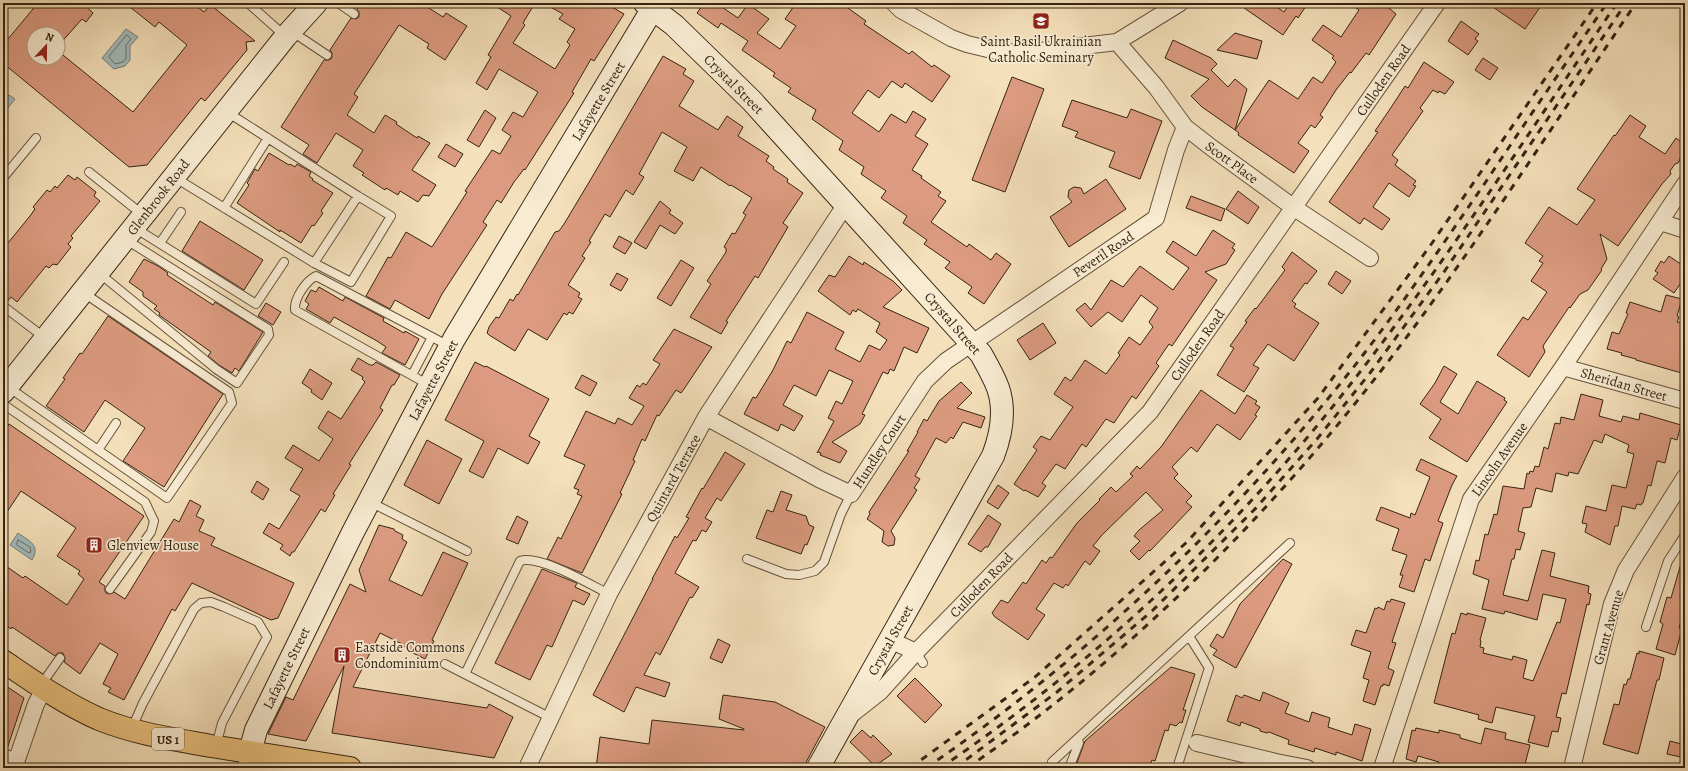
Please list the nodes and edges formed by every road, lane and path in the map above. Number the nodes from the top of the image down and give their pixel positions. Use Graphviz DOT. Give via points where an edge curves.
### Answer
graph roads {
  1 [pos="248,3"];
  2 [pos="316,3"];
  3 [pos="338,3"];
  4 [pos="894,3"];
  5 [pos="1180,3"];
  6 [pos="1437,3"];
  7 [pos="652,5"];
  8 [pos="354,14"];
  9 [pos="288,34"];
  10 [pos="1117,42"];
  11 [pos="327,55"];
  12 [pos="226,112"];
  13 [pos="1185,127"];
  14 [pos="36,138"];
  15 [pos="268,138"];
  16 [pos="89,172"];
  17 [pos="174,177"];
  18 [pos="3,178"];
  19 [pos="1685,184"];
  20 [pos="358,196"];
  21 [pos="846,204"];
  22 [pos="1293,207"];
  23 [pos="224,208"];
  24 [pos="181,212"];
  25 [pos="1660,222"];
  26 [pos="134,227"];
  27 [pos="1685,230"];
  28 [pos="160,244"];
  29 [pos="1370,258"];
  30 [pos="284,262"];
  31 [pos="314,263"];
  32 [pos="98,273"];
  33 [pos="82,292"];
  34 [pos="3,306"];
  35 [pos="46,338"];
  36 [pos="441,342"];
  37 [pos="971,343"];
  38 [pos="1563,367"];
  39 [pos="421,380"];
  40 [pos="4,394"];
  41 [pos="1685,401"];
  42 [pos="706,417"];
  43 [pos="116,423"];
  44 [pos="98,450"];
  45 [pos="1685,478"];
  46 [pos="851,494"];
  47 [pos="370,502"];
  48 [pos="1685,535"];
  49 [pos="1290,543"];
  50 [pos="467,551"];
  51 [pos="747,558"];
  52 [pos="110,589"];
  53 [pos="609,594"];
  54 [pos="1646,627"];
  55 [pos="1189,636"];
  56 [pos="890,640"];
  57 [pos="60,658"];
  58 [pos="919,658"];
  59 [pos="3,661"];
  60 [pos="445,664"];
  61 [pos="465,674"];
  62 [pos="42,688"];
  63 [pos="551,718"];
  64 [pos="847,718"];
  65 [pos="132,730"];
  66 [pos="1078,738"];
  67 [pos="1197,743"];
  68 [pos="216,746"];
  69 [pos="12,760"];
  70 [pos="248,760"];
  71 [pos="1052,762"];
  72 [pos="350,768"];
  73 [pos="527,768"];
  74 [pos="818,768"];
  75 [pos="1069,768"];
  76 [pos="1176,768"];
  77 [pos="1307,768"];
  78 [pos="1382,768"];
  79 [pos="1572,768"];
  1 -- 9 [label="lane"];
  2 -- 9 [label="street, Glenbrook Road"];
  3 -- 8 [label="lane"];
  4 -- 10 [label="street" via="901,10 951,38 1000,52 1029,53"];
  5 -- 10 [label="street"];
  6 -- 22 [label="street, Culloden Road"];
  7 -- 21 [label="street, Crystal Street" via="747,96"];
  7 -- 36 [label="street, Lafayette Street"];
  9 -- 11 [label="lane"];
  9 -- 12 [label="street, Glenbrook Road"];
  10 -- 13 [label="street, Scott Place" via="1156,87"];
  12 -- 15 [label="lane"];
  12 -- 17 [label="street, Glenbrook Road"];
  13 -- 22 [label="street, Scott Place"];
  13 -- 37 [label="street, Peveril Road" via="1156,218"];
  14 -- 18 [label="lane"];
  15 -- 20 [label="lane"];
  15 -- 23 [label="lane"];
  16 -- 26 [label="lane"];
  17 -- 23 [label="lane"];
  17 -- 26 [label="street, Glenbrook Road"];
  19 -- 25 [label="street, Lincoln Avenue"];
  20 -- 31 [label="lane"];
  20 -- 31 [label="lane" via="390,216 351,282"];
  21 -- 37 [label="street, Crystal Street"];
  21 -- 42 [label="street, Quintard Terrace"];
  22 -- 29 [label="street, Scott Place"];
  22 -- 58 [label="street, Culloden Road" via="1150,412"];
  23 -- 31 [label="lane"];
  24 -- 28 [label="lane"];
  25 -- 27 [label="street"];
  25 -- 38 [label="street, Lincoln Avenue"];
  26 -- 28 [label="lane"];
  26 -- 32 [label="street, Glenbrook Road"];
  26 -- 32 [label="lane" via="268,329 269,335 237,383 216,369"];
  28 -- 30 [label="lane" via="256,304"];
  32 -- 33 [label="street, Glenbrook Road"];
  33 -- 35 [label="street, Glenbrook Road"];
  33 -- 44 [label="lane" via="229,392 232,397 232,403 167,498"];
  34 -- 35 [label="lane"];
  35 -- 40 [label="street, Glenbrook Road"];
  36 -- 39 [label="street, Lafayette Street"];
  36 -- 39 [label="lane" via="316,276 309,280 294,304 295,310"];
  37 -- 46 [label="street, Hundley Court" via="946,361 925,381"];
  37 -- 56 [label="street, Crystal Street" via="981,354 998,389 1002,406 999,441 994,456"];
  38 -- 41 [label="street, Sheridan Street"];
  38 -- 78 [label="street, Lincoln Avenue" via="1471,499"];
  39 -- 47 [label="street, Lafayette Street"];
  40 -- 44 [label="lane"];
  40 -- 52 [label="lane" via="144,502 154,520 151,532"];
  42 -- 46 [label="street, Hundley Court"];
  42 -- 53 [label="street, Quintard Terrace"];
  43 -- 44 [label="lane"];
  45 -- 79 [label="street, Grant Avenue" via="1626,570 1612,604"];
  46 -- 51 [label="lane" via="824,562 815,571 799,575 786,574"];
  47 -- 50 [label="lane"];
  47 -- 70 [label="street, Lafayette Street" via="256,730"];
  48 -- 54 [label="lane" via="1668,561"];
  49 -- 55 [label="lane"];
  53 -- 61 [label="lane" via="545,563 525,559 520,561"];
  53 -- 63 [label="street, Quintard Terrace"];
  55 -- 66 [label="lane"];
  55 -- 76 [label="lane" via="1209,668"];
  56 -- 58 [label="street"];
  56 -- 64 [label="street, Crystal Street"];
  57 -- 62 [label="lane"];
  58 -- 64 [label="street, Culloden Road"];
  59 -- 62 [label="main road, US 1"];
  60 -- 61 [label="lane"];
  61 -- 63 [label="lane"];
  62 -- 65 [label="main road, US 1" via="93,716"];
  62 -- 69 [label="street"];
  63 -- 73 [label="street, Quintard Terrace"];
  64 -- 74 [label="street, Crystal Street"];
  65 -- 68 [label="main road, US 1" via="176,741"];
  65 -- 68 [label="lane" via="194,608 201,603 211,602 258,622 267,637 222,723"];
  66 -- 71 [label="lane"];
  66 -- 75 [label="lane" via="1079,743"];
  67 -- 77 [label="street"];
  68 -- 70 [label="main road, US 1"];
  70 -- 72 [label="main road, US 1"];
}
